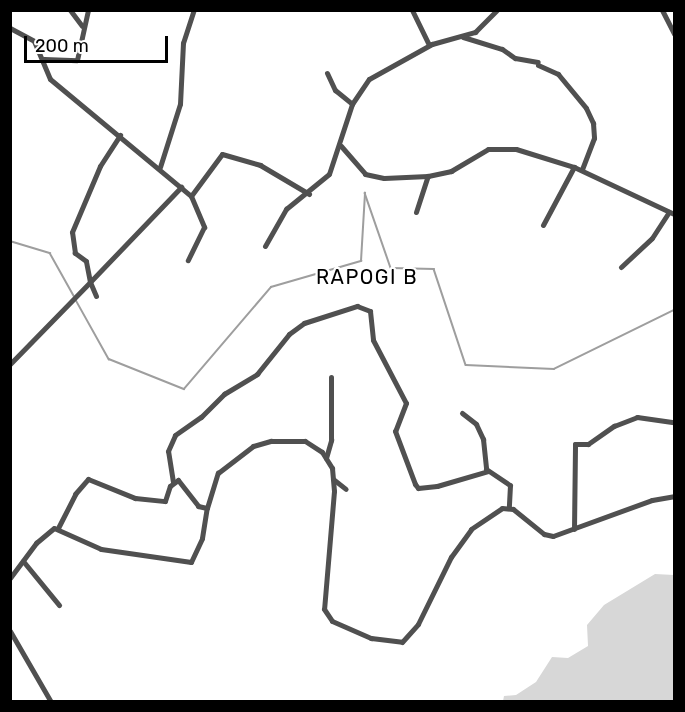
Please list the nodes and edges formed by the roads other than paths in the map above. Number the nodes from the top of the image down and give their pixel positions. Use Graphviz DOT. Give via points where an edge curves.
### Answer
graph roads {
  1 [pos="70,10"];
  2 [pos="88,10"];
  3 [pos="194,10"];
  4 [pos="412,10"];
  5 [pos="496,10"];
  6 [pos="662,10"];
  7 [pos="82,26"];
  8 [pos="10,28"];
  9 [pos="675,33"];
  10 [pos="463,37"];
  11 [pos="429,45"];
  12 [pos="44,59"];
  13 [pos="327,73"];
  14 [pos="352,104"];
  15 [pos="120,135"];
  16 [pos="340,146"];
  17 [pos="160,167"];
  18 [pos="574,167"];
  19 [pos="582,170"];
  20 [pos="428,176"];
  21 [pos="181,187"];
  22 [pos="309,194"];
  23 [pos="191,196"];
  24 [pos="416,212"];
  25 [pos="672,212"];
  26 [pos="543,225"];
  27 [pos="265,246"];
  28 [pos="188,260"];
  29 [pos="621,267"];
  30 [pos="90,282"];
  31 [pos="96,296"];
  32 [pos="10,364"];
  33 [pos="331,377"];
  34 [pos="462,413"];
  35 [pos="675,422"];
  36 [pos="326,458"];
  37 [pos="488,471"];
  38 [pos="333,479"];
  39 [pos="173,483"];
  40 [pos="346,489"];
  41 [pos="675,496"];
  42 [pos="509,507"];
  43 [pos="207,508"];
  44 [pos="58,528"];
  45 [pos="574,529"];
  46 [pos="23,561"];
  47 [pos="10,578"];
  48 [pos="59,605"];
  49 [pos="10,631"];
  50 [pos="51,702"];
  1 -- 7 [label="street"];
  2 -- 7 [label="street"];
  3 -- 17 [label="street" via="183,43 180,104"];
  4 -- 11 [label="street"];
  5 -- 10 [label="street" via="486,24"];
  6 -- 9 [label="street"];
  7 -- 12 [label="street" via="77,60"];
  8 -- 12 [label="street" via="34,41"];
  10 -- 11 [label="street"];
  10 -- 19 [label="street" via="558,74 586,108 593,123 594,138"];
  11 -- 14 [label="street" via="376,73"];
  12 -- 15 [label="street" via="50,79"];
  13 -- 14 [label="street" via="335,90"];
  14 -- 16 [label="street"];
  15 -- 17 [label="street"];
  15 -- 30 [label="street" via="100,165 72,232 75,253 86,261"];
  16 -- 20 [label="street" via="369,176"];
  16 -- 22 [label="street" via="329,174"];
  17 -- 21 [label="street"];
  18 -- 19 [label="street"];
  18 -- 20 [label="street" via="516,149 496,148 473,156 451,171"];
  18 -- 26 [label="street"];
  19 -- 25 [label="street"];
  20 -- 24 [label="street"];
  21 -- 23 [label="street"];
  21 -- 30 [label="street"];
  22 -- 23 [label="street" via="260,165 222,154"];
  22 -- 27 [label="street" via="286,209"];
  23 -- 28 [label="street" via="204,227"];
  25 -- 29 [label="street"];
  30 -- 31 [label="street"];
  30 -- 32 [label="street"];
  33 -- 36 [label="street" via="331,440"];
  34 -- 37 [label="street" via="480,430"];
  35 -- 45 [label="street" via="637,417 614,426 588,444 575,444"];
  36 -- 38 [label="street"];
  36 -- 43 [label="street" via="305,441 258,442 218,473"];
  37 -- 39 [label="street" via="418,488 395,431 406,403 373,340 370,311 357,306 304,323 289,334 257,374 224,394 175,435 168,451"];
  37 -- 42 [label="street" via="510,485"];
  38 -- 40 [label="street"];
  38 -- 42 [label="street" via="324,609 332,621 371,638 407,640 471,529"];
  39 -- 43 [label="street" via="181,481 198,506"];
  39 -- 44 [label="street" via="165,501 135,498 88,479 75,494"];
  41 -- 45 [label="street" via="652,500"];
  42 -- 45 [label="street" via="548,536"];
  43 -- 44 [label="street" via="202,538 191,562 102,549"];
  44 -- 46 [label="street" via="46,532"];
  46 -- 47 [label="street"];
  46 -- 48 [label="street"];
  49 -- 50 [label="street"];
}
